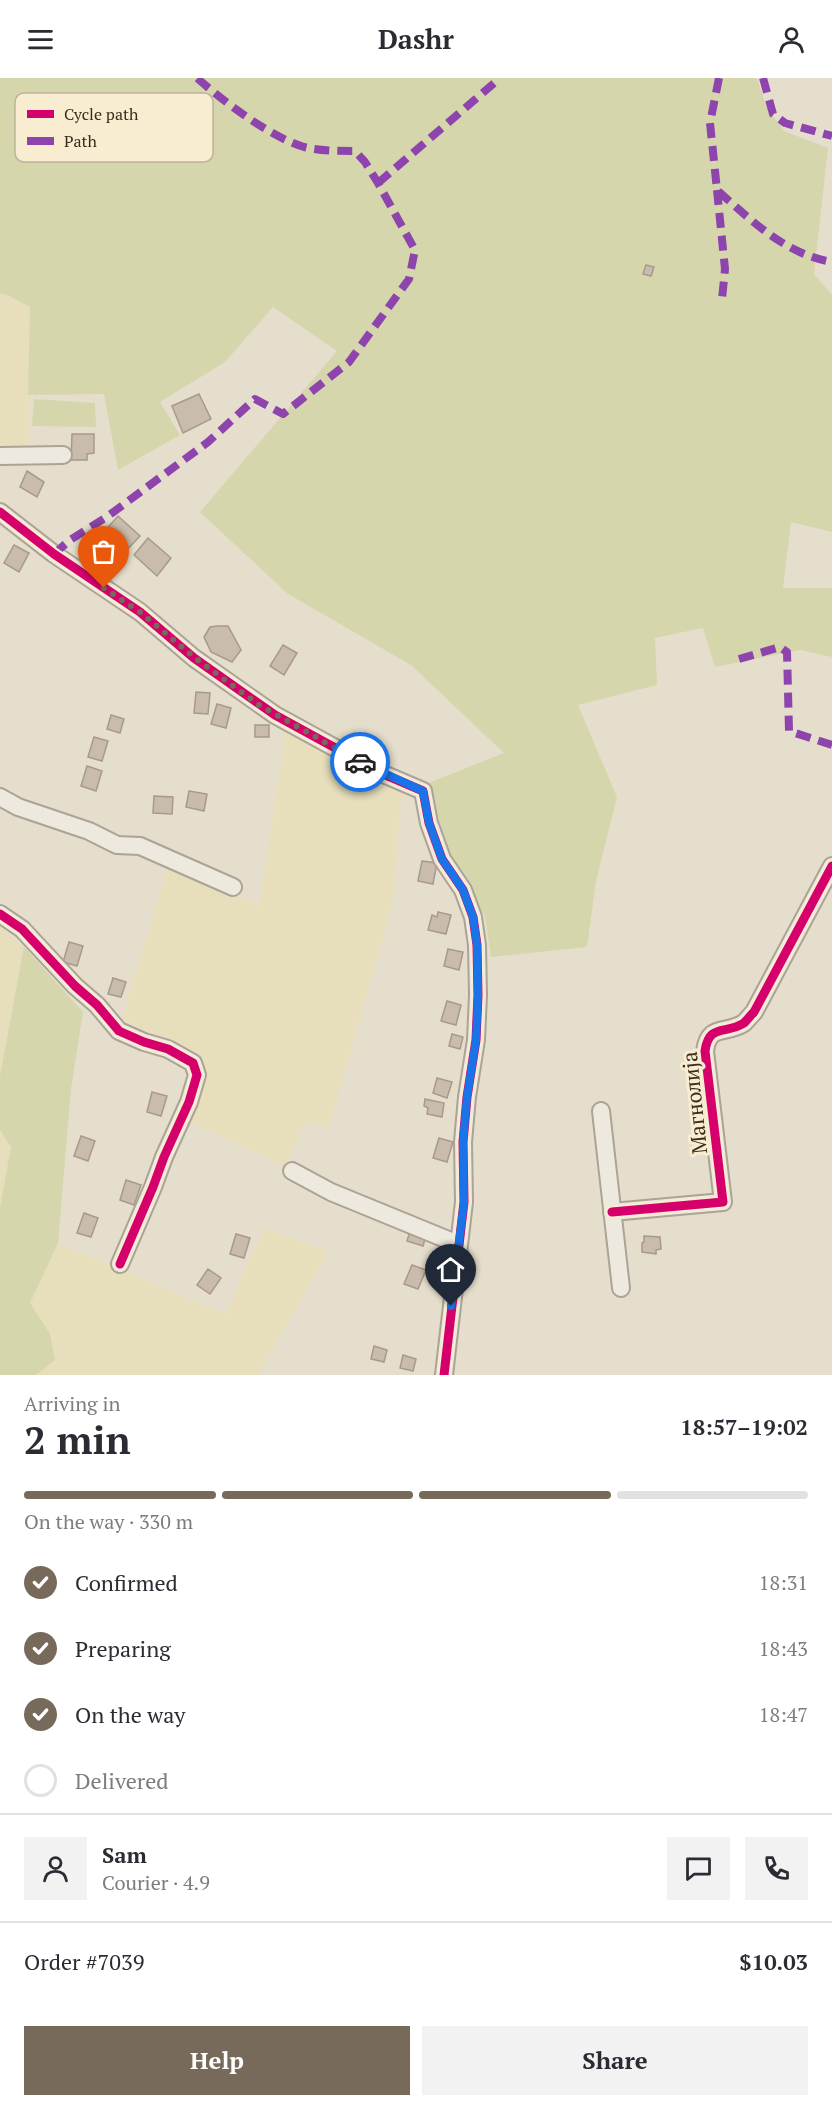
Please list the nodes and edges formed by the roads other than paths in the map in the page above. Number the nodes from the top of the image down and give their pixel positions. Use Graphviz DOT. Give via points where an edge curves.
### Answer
graph roads {
  1 [pos="63,454"];
  2 [pos="0,456"];
  3 [pos="0,512"];
  4 [pos="0,797"];
  5 [pos="832,866"];
  6 [pos="232,887"];
  7 [pos="0,914"];
  8 [pos="601,1111"];
  9 [pos="292,1171"];
  10 [pos="612,1212"];
  11 [pos="458,1244"];
  12 [pos="120,1264"];
  13 [pos="621,1288"];
  14 [pos="444,1375"];
  1 -- 2 [label="street"];
  3 -- 11 [label="street" via="275,715 381,773 423,791 442,859 463,890 473,917 477,945 476,1029 463,1142 464,1202"];
  4 -- 6 [label="street" via="117,845 140,846"];
  5 -- 10 [label="street, Магнолија" via="754,1012 744,1023 711,1033 706,1039 723,1202"];
  7 -- 12 [label="street" via="22,929 119,1031 194,1063 197,1075 189,1102"];
  8 -- 10 [label="street"];
  9 -- 11 [label="street" via="330,1192"];
  10 -- 13 [label="street"];
  11 -- 14 [label="street"];
}
